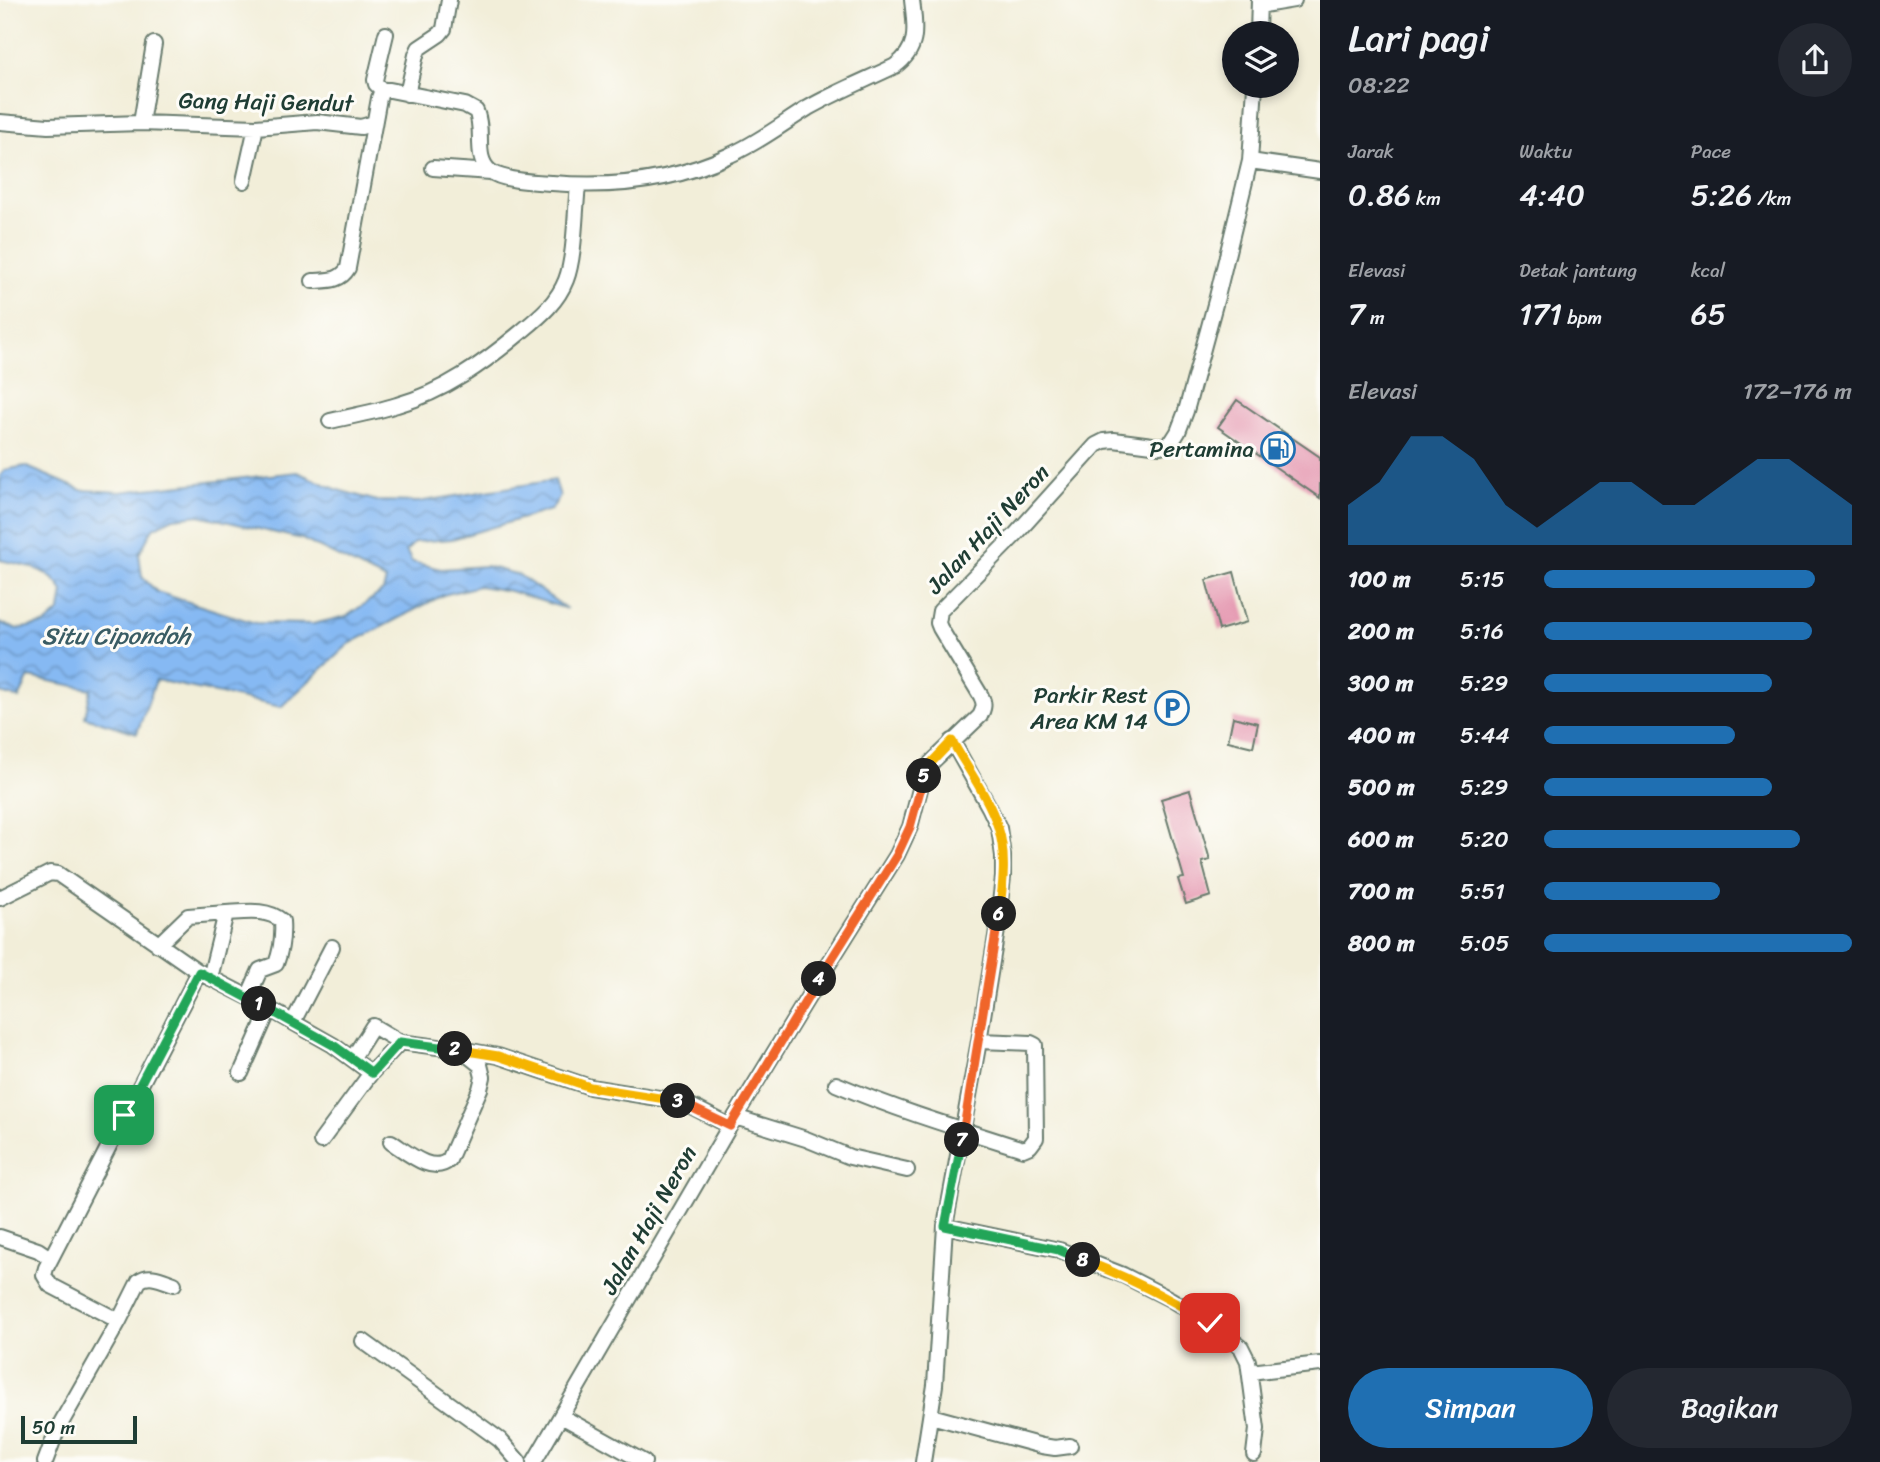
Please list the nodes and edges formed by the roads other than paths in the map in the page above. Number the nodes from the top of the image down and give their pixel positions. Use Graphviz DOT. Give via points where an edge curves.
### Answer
graph roads {
  1 [pos="449,0"];
  2 [pos="912,0"];
  3 [pos="1294,0"];
  4 [pos="1259,3"];
  5 [pos="1258,21"];
  6 [pos="386,34"];
  7 [pos="154,44"];
  8 [pos="382,90"];
  9 [pos="407,94"];
  10 [pos="1254,98"];
  11 [pos="0,122"];
  12 [pos="141,123"];
  13 [pos="374,123"];
  14 [pos="256,127"];
  15 [pos="1250,161"];
  16 [pos="433,168"];
  17 [pos="1320,171"];
  18 [pos="491,173"];
  19 [pos="244,181"];
  20 [pos="578,185"];
  21 [pos="313,281"];
  22 [pos="330,421"];
  23 [pos="952,741"];
  24 [pos="0,898"];
  25 [pos="226,913"];
  26 [pos="158,945"];
  27 [pos="332,947"];
  28 [pos="204,975"];
  29 [pos="248,997"];
  30 [pos="269,1010"];
  31 [pos="292,1022"];
  32 [pos="979,1041"];
  33 [pos="400,1042"];
  34 [pos="461,1050"];
  35 [pos="352,1059"];
  36 [pos="241,1073"];
  37 [pos="372,1073"];
  38 [pos="836,1084"];
  39 [pos="733,1121"];
  40 [pos="964,1130"];
  41 [pos="321,1141"];
  42 [pos="391,1142"];
  43 [pos="907,1170"];
  44 [pos="945,1226"];
  45 [pos="0,1237"];
  46 [pos="50,1258"];
  47 [pos="174,1284"];
  48 [pos="119,1321"];
  49 [pos="363,1341"];
  50 [pos="1320,1364"];
  51 [pos="1250,1373"];
  52 [pos="561,1416"];
  53 [pos="931,1416"];
  54 [pos="1070,1446"];
  55 [pos="1254,1454"];
  56 [pos="45,1462"];
  57 [pos="519,1462"];
  58 [pos="534,1462"];
  59 [pos="644,1462"];
  60 [pos="923,1462"];
  1 -- 9 [label="street" via="444,29 419,48"];
  2 -- 20 [label="street" via="913,43 895,66 707,164 647,180"];
  3 -- 4 [label="street"];
  4 -- 5 [label="street"];
  6 -- 8 [label="street" via="376,80"];
  7 -- 12 [label="street"];
  8 -- 9 [label="street, Gang Haji Gendut"];
  8 -- 13 [label="street, Gang Haji Gendut"];
  9 -- 18 [label="street, Gang Haji Gendut" via="477,111 482,162"];
  10 -- 15 [label="street, Jalan Haji Neron"];
  11 -- 12 [label="street, Gang Haji Gendut" via="60,127"];
  12 -- 14 [label="street, Gang Haji Gendut"];
  13 -- 14 [label="street, Gang Haji Gendut" via="361,127 317,122"];
  13 -- 21 [label="street" via="348,268 335,279"];
  14 -- 19 [label="street"];
  15 -- 17 [label="street"];
  15 -- 23 [label="street, Jalan Haji Neron" via="1186,411 1171,443 1160,446 1114,440 1096,445 938,617 984,702 980,716"];
  16 -- 18 [label="street"];
  18 -- 20 [label="street" via="530,182"];
  20 -- 22 [label="street" via="570,267 558,296 545,312 484,362 446,385 399,405"];
  23 -- 32 [label="street" via="999,828 1003,856 1001,902"];
  23 -- 39 [label="street, Jalan Haji Neron" via="924,774 897,855"];
  24 -- 26 [label="street" via="50,873 58,874"];
  25 -- 26 [label="street" via="188,916"];
  25 -- 28 [label="street"];
  25 -- 29 [label="street" via="265,913 282,921 276,964 260,970"];
  26 -- 28 [label="street"];
  27 -- 31 [label="street"];
  28 -- 29 [label="street"];
  28 -- 46 [label="street"];
  29 -- 30 [label="street"];
  30 -- 31 [label="street"];
  30 -- 36 [label="street"];
  31 -- 35 [label="street"];
  32 -- 40 [label="street"];
  32 -- 40 [label="street" via="1035,1045 1036,1138 1023,1149"];
  33 -- 34 [label="street"];
  33 -- 35 [label="street" via="373,1026"];
  33 -- 37 [label="street"];
  34 -- 39 [label="street" via="498,1056 590,1087 684,1102"];
  34 -- 42 [label="street" via="480,1065 483,1077 449,1160 433,1166"];
  35 -- 37 [label="street"];
  37 -- 41 [label="street"];
  38 -- 40 [label="street"];
  39 -- 43 [label="street"];
  39 -- 52 [label="street, Jalan Haji Neron"];
  40 -- 44 [label="street"];
  44 -- 51 [label="street" via="1059,1250 1123,1275 1210,1323 1241,1348"];
  44 -- 53 [label="street"];
  45 -- 46 [label="street"];
  46 -- 48 [label="street" via="44,1275 50,1285"];
  47 -- 48 [label="street" via="142,1278"];
  48 -- 56 [label="street" via="57,1430"];
  49 -- 57 [label="street" via="500,1440"];
  50 -- 51 [label="street"];
  51 -- 55 [label="street" via="1257,1429"];
  52 -- 58 [label="street, Jalan Haji Neron"];
  52 -- 59 [label="street"];
  53 -- 54 [label="street" via="1042,1446"];
  53 -- 60 [label="street"];
}
